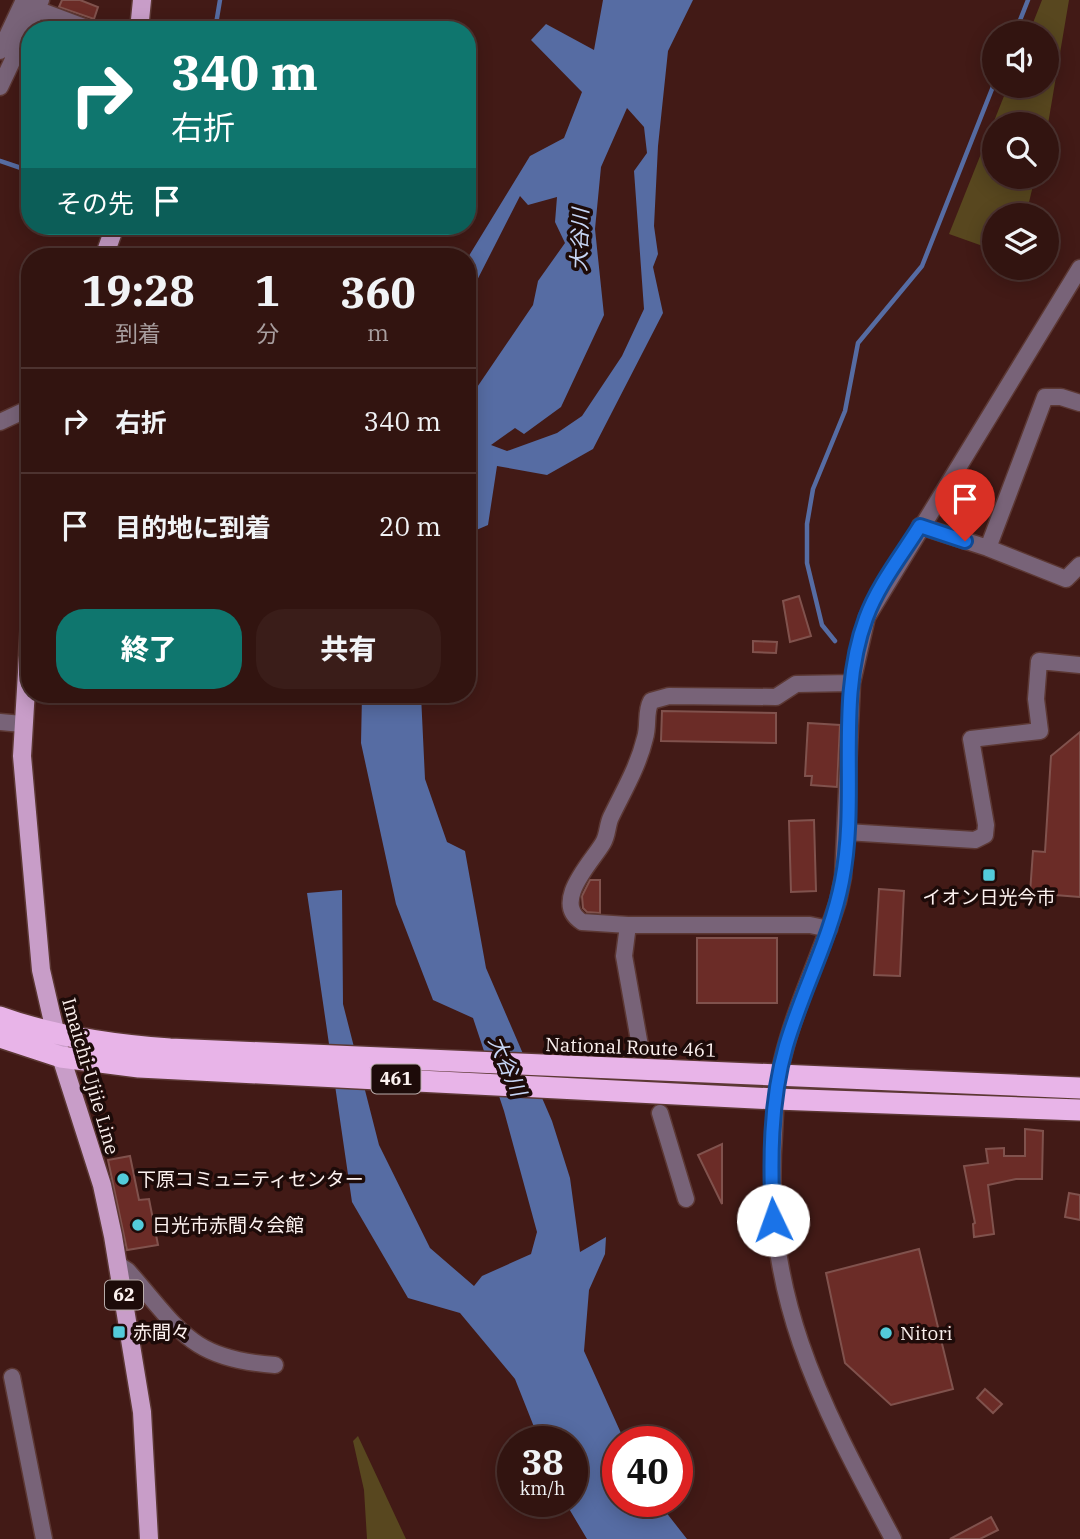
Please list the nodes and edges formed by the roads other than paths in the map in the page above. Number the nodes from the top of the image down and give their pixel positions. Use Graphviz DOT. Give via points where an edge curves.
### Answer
graph roads {
  1 [pos="142,0"];
  2 [pos="34,3"];
  3 [pos="21,21"];
  4 [pos="21,21"];
  5 [pos="27,21"];
  6 [pos="73,21"];
  7 [pos="140,21"];
  8 [pos="21,35"];
  9 [pos="0,51"];
  10 [pos="0,87"];
  11 [pos="1080,268"];
  12 [pos="1074,291"];
  13 [pos="1080,404"];
  14 [pos="21,412"];
  15 [pos="0,422"];
  16 [pos="920,526"];
  17 [pos="988,548"];
  18 [pos="1080,565"];
  19 [pos="1080,665"];
  20 [pos="852,682"];
  21 [pos="24,703"];
  22 [pos="0,722"];
  23 [pos="22,724"];
  24 [pos="846,832"];
  25 [pos="628,925"];
  26 [pos="829,929"];
  27 [pos="0,1017"];
  28 [pos="55,1033"];
  29 [pos="0,1037"];
  30 [pos="640,1046"];
  31 [pos="61,1057"];
  32 [pos="172,1059"];
  33 [pos="779,1074"];
  34 [pos="1080,1088"];
  35 [pos="776,1099"];
  36 [pos="1080,1110"];
  37 [pos="660,1113"];
  38 [pos="686,1199"];
  39 [pos="119,1265"];
  40 [pos="275,1365"];
  41 [pos="12,1377"];
  42 [pos="44,1539"];
  43 [pos="149,1539"];
  44 [pos="893,1539"];
  1 -- 7 [label="main road"];
  2 -- 4 [label="street"];
  2 -- 5 [label="street"];
  2 -- 6 [label="street"];
  3 -- 9 [label="street"];
  8 -- 10 [label="street"];
  11 -- 12 [label="street"];
  12 -- 16 [label="street"];
  13 -- 17 [label="street" via="1045,397"];
  14 -- 15 [label="street"];
  16 -- 17 [label="street"];
  16 -- 20 [label="street" via="867,617"];
  17 -- 18 [label="street" via="1066,579"];
  19 -- 24 [label="street" via="1040,661 1036,699 1040,731 971,739 985,835 965,839"];
  20 -- 24 [label="street"];
  20 -- 25 [label="street" via="796,684 776,697 659,697 649,705 647,732 634,774 610,819 605,841 580,875 572,897 572,910 582,922"];
  21 -- 23 [label="main road, Imaichi-Ujiie Line / 62"];
  22 -- 23 [label="street"];
  23 -- 28 [label="main road, Imaichi-Ujiie Line / 62" via="24,807 37,931"];
  24 -- 26 [label="street" via="843,877"];
  25 -- 26 [label="street" via="810,925"];
  25 -- 30 [label="street" via="624,956"];
  26 -- 33 [label="street"];
  27 -- 28 [label="highway, 461"];
  28 -- 31 [label="main road, Imaichi-Ujiie Line / 62"];
  28 -- 32 [label="highway, National Route 461 / 461"];
  29 -- 31 [label="highway, 461"];
  31 -- 32 [label="highway, National Route 461 / 461"];
  31 -- 39 [label="main road, Imaichi-Ujiie Line / 62" via="102,1185"];
  32 -- 33 [label="highway, National Route 461 / 461"];
  32 -- 35 [label="highway, National Route 461 / 461"];
  33 -- 34 [label="highway, National Route 461 / 461"];
  33 -- 35 [label="street"];
  35 -- 36 [label="highway, National Route 461 / 461"];
  35 -- 44 [label="street" via="771,1193 785,1298 821,1400"];
  37 -- 38 [label="street"];
  39 -- 40 [label="street" via="200,1348 229,1360"];
  39 -- 43 [label="main road, Imaichi-Ujiie Line / 62" via="142,1412"];
  41 -- 42 [label="street"];
}
